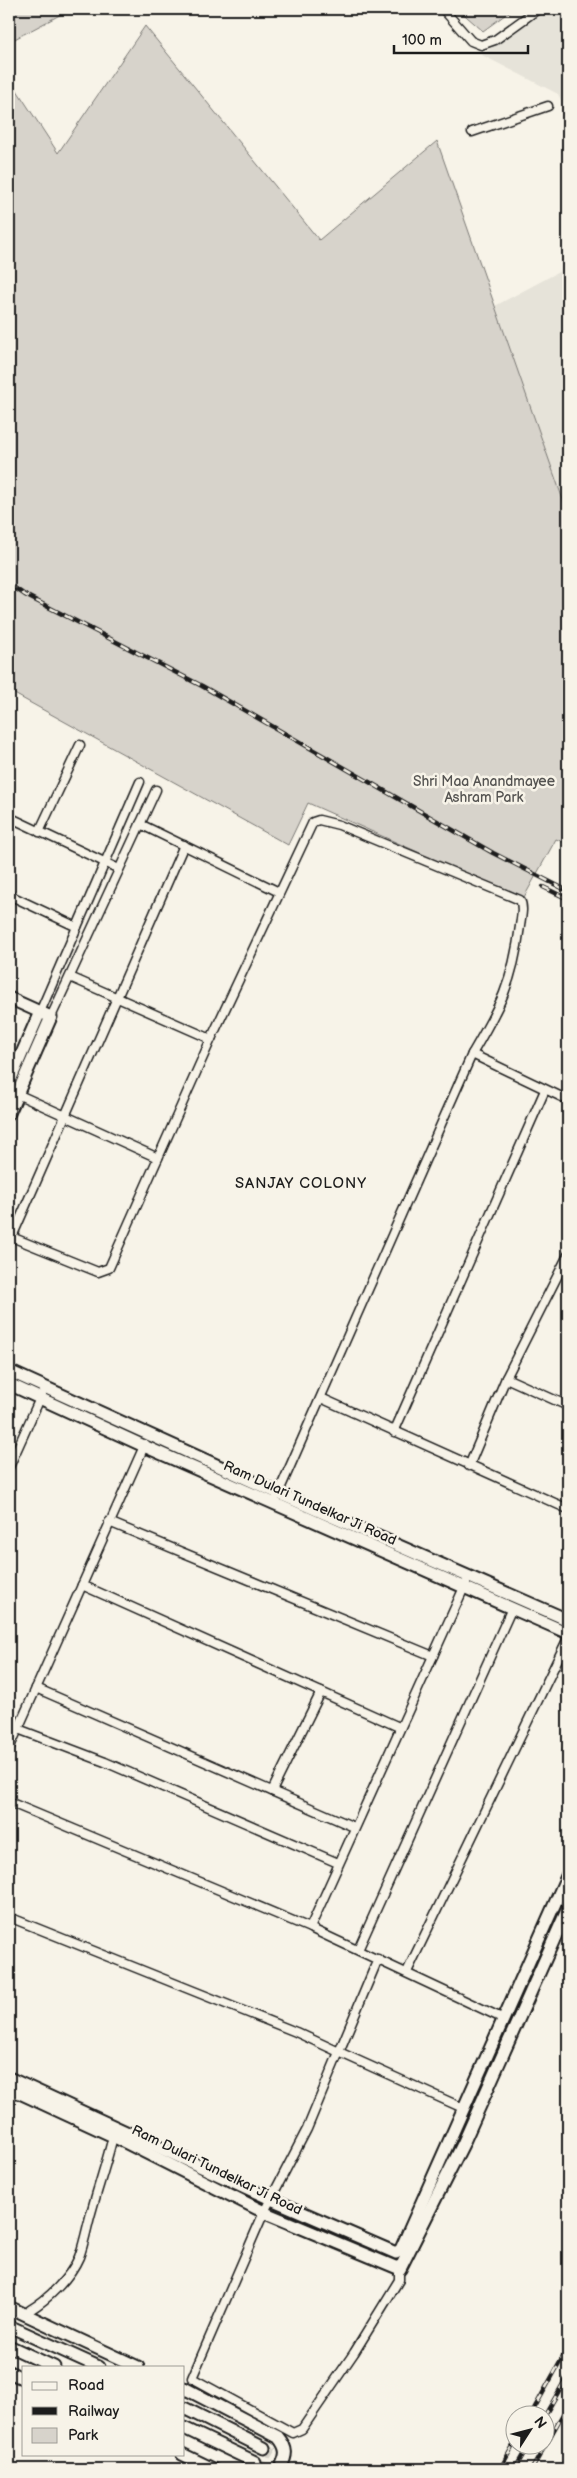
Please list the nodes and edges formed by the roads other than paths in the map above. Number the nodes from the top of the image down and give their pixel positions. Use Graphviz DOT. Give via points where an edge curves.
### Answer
graph roads {
  1 [pos="443,9"];
  2 [pos="538,9"];
  3 [pos="548,106"];
  4 [pos="472,132"];
  5 [pos="80,745"];
  6 [pos="140,782"];
  7 [pos="156,790"];
  8 [pos="9,817"];
  9 [pos="140,824"];
  10 [pos="40,832"];
  11 [pos="184,846"];
  12 [pos="104,862"];
  13 [pos="119,869"];
  14 [pos="279,892"];
  15 [pos="9,895"];
  16 [pos="77,928"];
  17 [pos="70,977"];
  18 [pos="117,996"];
  19 [pos="9,998"];
  20 [pos="9,1007"];
  21 [pos="44,1018"];
  22 [pos="210,1039"];
  23 [pos="472,1054"];
  24 [pos="9,1083"];
  25 [pos="545,1090"];
  26 [pos="17,1094"];
  27 [pos="568,1100"];
  28 [pos="9,1114"];
  29 [pos="65,1116"];
  30 [pos="158,1158"];
  31 [pos="10,1236"];
  32 [pos="568,1255"];
  33 [pos="9,1371"];
  34 [pos="506,1378"];
  35 [pos="9,1384"];
  36 [pos="43,1394"];
  37 [pos="321,1398"];
  38 [pos="568,1406"];
  39 [pos="394,1432"];
  40 [pos="149,1435"];
  41 [pos="144,1446"];
  42 [pos="469,1466"];
  43 [pos="9,1467"];
  44 [pos="276,1498"];
  45 [pos="568,1510"];
  46 [pos="110,1522"];
  47 [pos="466,1582"];
  48 [pos="82,1584"];
  49 [pos="512,1608"];
  50 [pos="568,1620"];
  51 [pos="568,1633"];
  52 [pos="568,1638"];
  53 [pos="433,1656"];
  54 [pos="36,1688"];
  55 [pos="321,1692"];
  56 [pos="399,1727"];
  57 [pos="18,1729"];
  58 [pos="9,1749"];
  59 [pos="272,1791"];
  60 [pos="9,1802"];
  61 [pos="354,1827"];
  62 [pos="338,1863"];
  63 [pos="568,1874"];
  64 [pos="568,1908"];
  65 [pos="9,1917"];
  66 [pos="310,1928"];
  67 [pos="358,1950"];
  68 [pos="378,1959"];
  69 [pos="408,1972"];
  70 [pos="504,2019"];
  71 [pos="338,2052"];
  72 [pos="9,2078"];
  73 [pos="9,2088"];
  74 [pos="463,2108"];
  75 [pos="113,2136"];
  76 [pos="271,2199"];
  77 [pos="264,2212"];
  78 [pos="396,2253"];
  79 [pos="400,2269"];
  80 [pos="9,2307"];
  81 [pos="28,2316"];
  82 [pos="9,2326"];
  83 [pos="9,2346"];
  84 [pos="52,2366"];
  85 [pos="97,2366"];
  86 [pos="136,2366"];
  87 [pos="9,2372"];
  88 [pos="22,2378"];
  89 [pos="185,2388"];
  90 [pos="232,2406"];
  91 [pos="185,2408"];
  92 [pos="185,2428"];
  93 [pos="264,2448"];
  94 [pos="185,2455"];
  95 [pos="255,2462"];
  96 [pos="214,2469"];
  97 [pos="280,2469"];
  1 -- 2 [label="street" via="471,41 481,45 495,40"];
  3 -- 4 [label="street"];
  5 -- 10 [label="street"];
  6 -- 12 [label="street"];
  7 -- 9 [label="street"];
  8 -- 10 [label="street"];
  9 -- 11 [label="street"];
  9 -- 13 [label="street"];
  10 -- 12 [label="street"];
  11 -- 14 [label="street"];
  11 -- 18 [label="street"];
  12 -- 13 [label="street"];
  12 -- 16 [label="street"];
  13 -- 17 [label="street"];
  14 -- 22 [label="street"];
  14 -- 23 [label="street" via="310,826 319,820 339,825 520,900 517,953 511,976 501,1004"];
  15 -- 16 [label="street"];
  16 -- 21 [label="street"];
  17 -- 18 [label="street"];
  17 -- 21 [label="street"];
  18 -- 22 [label="street"];
  18 -- 29 [label="street"];
  19 -- 21 [label="street"];
  20 -- 21 [label="street"];
  21 -- 24 [label="street"];
  21 -- 26 [label="street"];
  22 -- 30 [label="street"];
  23 -- 25 [label="street"];
  23 -- 37 [label="street"];
  25 -- 27 [label="street"];
  25 -- 39 [label="street"];
  26 -- 28 [label="street"];
  26 -- 29 [label="street"];
  29 -- 30 [label="street"];
  29 -- 31 [label="street"];
  30 -- 31 [label="street" via="111,1264 104,1271 98,1272"];
  32 -- 34 [label="street"];
  33 -- 36 [label="street, Ram Dulari Tundelkar Ji Road"];
  34 -- 38 [label="street"];
  34 -- 42 [label="street"];
  35 -- 36 [label="street, Ram Dulari Tundelkar Ji Road"];
  36 -- 40 [label="street, Ram Dulari Tundelkar Ji Road"];
  36 -- 41 [label="street, Ram Dulari Tundelkar Ji Road"];
  36 -- 43 [label="street"];
  37 -- 39 [label="street"];
  37 -- 44 [label="street"];
  39 -- 42 [label="street"];
  40 -- 41 [label="street"];
  40 -- 44 [label="street, Ram Dulari Tundelkar Ji Road"];
  41 -- 44 [label="street, Ram Dulari Tundelkar Ji Road"];
  41 -- 46 [label="street"];
  42 -- 45 [label="street"];
  44 -- 47 [label="street, Ram Dulari Tundelkar Ji Road"];
  46 -- 48 [label="street"];
  46 -- 53 [label="street"];
  47 -- 49 [label="street, Ram Dulari Tundelkar Ji Road"];
  47 -- 50 [label="street, Ram Dulari Tundelkar Ji Road"];
  47 -- 53 [label="street"];
  48 -- 54 [label="street"];
  48 -- 55 [label="street"];
  49 -- 51 [label="street, Ram Dulari Tundelkar Ji Road"];
  49 -- 67 [label="street"];
  52 -- 69 [label="street"];
  53 -- 56 [label="street"];
  54 -- 57 [label="street"];
  54 -- 59 [label="street"];
  55 -- 56 [label="street"];
  55 -- 59 [label="street"];
  56 -- 61 [label="street"];
  57 -- 58 [label="street"];
  57 -- 62 [label="street" via="119,1768"];
  59 -- 61 [label="street"];
  60 -- 66 [label="street"];
  61 -- 62 [label="street"];
  62 -- 66 [label="street"];
  63 -- 70 [label="street"];
  64 -- 79 [label="street" via="467,2136"];
  65 -- 71 [label="street" via="296,2032"];
  66 -- 67 [label="street"];
  67 -- 68 [label="street"];
  68 -- 69 [label="street"];
  68 -- 71 [label="street"];
  69 -- 70 [label="street"];
  70 -- 74 [label="street"];
  71 -- 74 [label="street"];
  71 -- 76 [label="street" via="307,2129"];
  72 -- 76 [label="street"];
  73 -- 75 [label="street, Ram Dulari Tundelkar Ji Road"];
  74 -- 78 [label="street" via="401,2249"];
  75 -- 77 [label="street, Ram Dulari Tundelkar Ji Road"];
  75 -- 81 [label="street" via="78,2258 67,2275 42,2303 30,2310"];
  76 -- 77 [label="street"];
  76 -- 78 [label="street"];
  77 -- 79 [label="street, Ram Dulari Tundelkar Ji Road"];
  77 -- 90 [label="street" via="192,2378"];
  78 -- 79 [label="street"];
  79 -- 90 [label="street" via="399,2280 302,2429 293,2433"];
  80 -- 81 [label="street"];
  81 -- 86 [label="street"];
  82 -- 85 [label="street"];
  83 -- 84 [label="street"];
  87 -- 88 [label="street"];
  89 -- 90 [label="street"];
  90 -- 97 [label="street" via="278,2436 287,2452"];
  91 -- 93 [label="street"];
  92 -- 95 [label="street"];
  94 -- 96 [label="street"];
}
